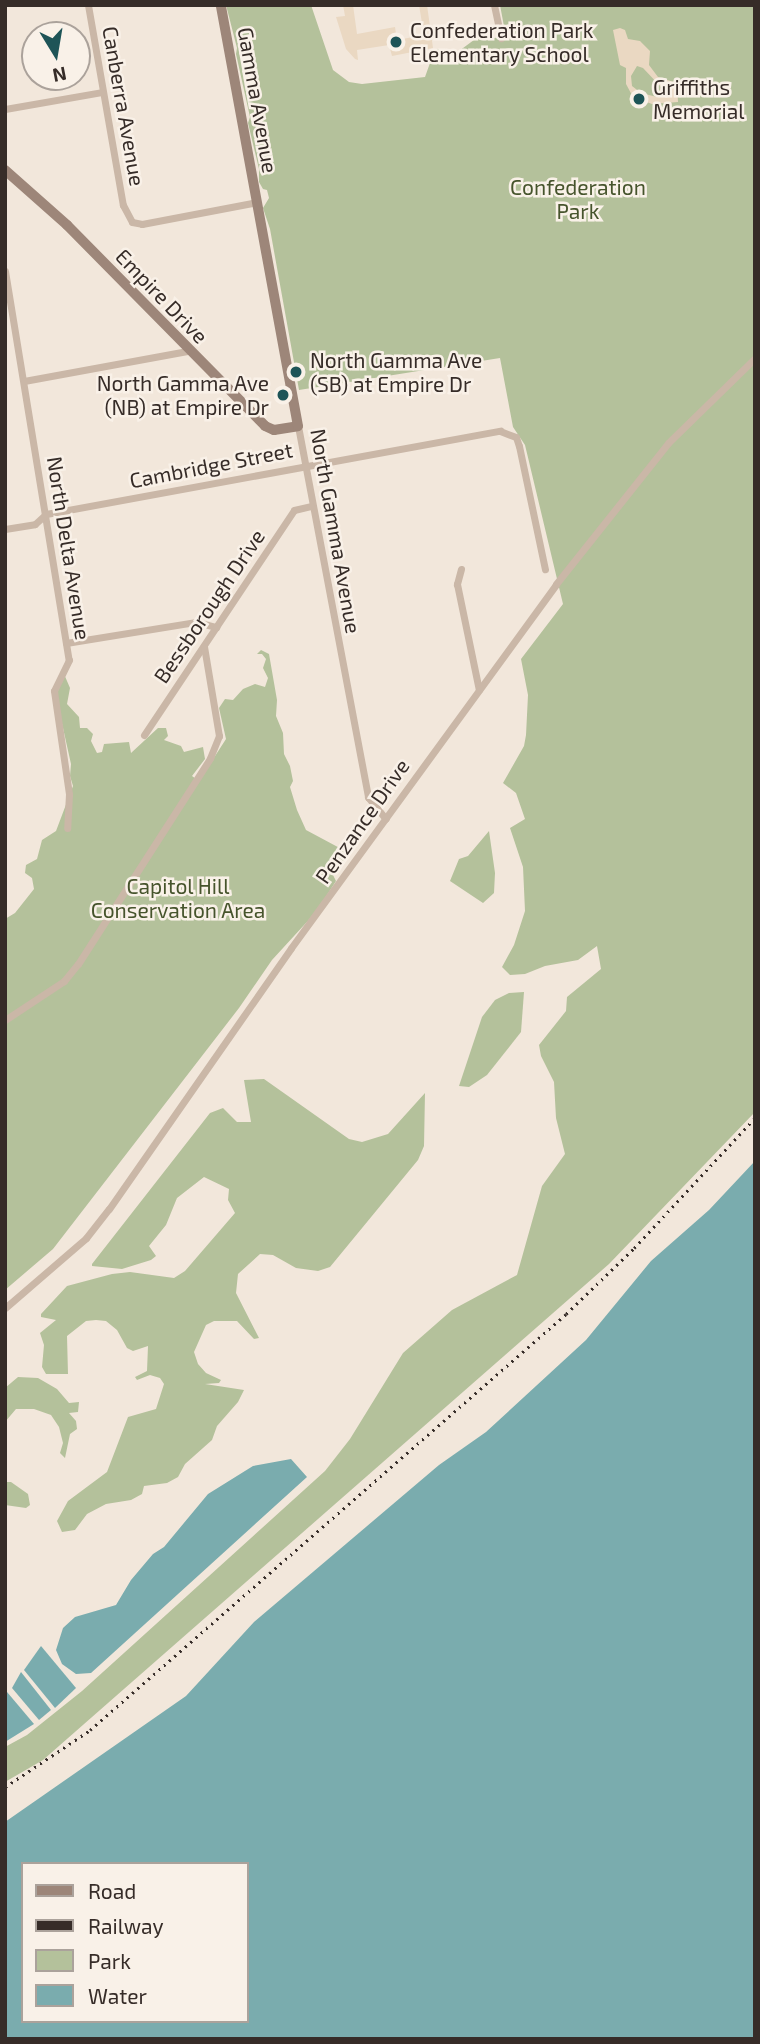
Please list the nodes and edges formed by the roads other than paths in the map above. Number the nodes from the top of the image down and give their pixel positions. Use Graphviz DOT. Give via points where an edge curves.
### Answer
graph roads {
  1 [pos="88,5"];
  2 [pos="221,5"];
  3 [pos="494,5"];
  4 [pos="501,38"];
  5 [pos="102,92"];
  6 [pos="5,109"];
  7 [pos="5,170"];
  8 [pos="257,202"];
  9 [pos="5,271"];
  10 [pos="187,351"];
  11 [pos="755,358"];
  12 [pos="24,382"];
  13 [pos="298,426"];
  14 [pos="304,466"];
  15 [pos="311,506"];
  16 [pos="46,514"];
  17 [pos="5,528"];
  18 [pos="461,569"];
  19 [pos="545,569"];
  20 [pos="216,627"];
  21 [pos="66,643"];
  22 [pos="204,646"];
  23 [pos="478,690"];
  24 [pos="144,735"];
  25 [pos="386,818"];
  26 [pos="66,828"];
  27 [pos="5,1020"];
  28 [pos="5,1308"];
  1 -- 5 [label="street, Canberra Avenue"];
  2 -- 8 [label="street, Gamma Avenue"];
  3 -- 4 [label="street"];
  5 -- 6 [label="street"];
  5 -- 8 [label="street, Canberra Avenue" via="126,214 132,222 142,224"];
  7 -- 10 [label="street, Empire Drive" via="67,225"];
  8 -- 13 [label="street, North Gamma Avenue"];
  9 -- 12 [label="street, North Delta Avenue"];
  10 -- 12 [label="street"];
  10 -- 13 [label="street, Empire Drive" via="265,426 274,430"];
  11 -- 23 [label="street, Penzance Drive" via="639,478"];
  12 -- 16 [label="street, North Delta Avenue"];
  13 -- 14 [label="street, North Gamma Avenue"];
  14 -- 15 [label="street, North Gamma Avenue"];
  14 -- 16 [label="street, Cambridge Street"];
  14 -- 19 [label="street, Cambridge Street" via="492,432 509,433 519,446"];
  15 -- 20 [label="street, Bessborough Drive" via="294,510"];
  15 -- 25 [label="street, North Gamma Avenue" via="368,797"];
  16 -- 17 [label="street, Cambridge Street" via="35,524"];
  16 -- 21 [label="street, North Delta Avenue"];
  18 -- 23 [label="street" via="457,584"];
  20 -- 21 [label="street" via="196,622"];
  20 -- 22 [label="street, Bessborough Drive"];
  21 -- 26 [label="street, North Delta Avenue" via="69,660 54,691 69,794"];
  22 -- 24 [label="street, Bessborough Drive"];
  22 -- 27 [label="street" via="219,736 212,753 78,964 64,981"];
  23 -- 25 [label="street, Penzance Drive"];
  25 -- 28 [label="street, Penzance Drive" via="109,1209 86,1238"];
}
